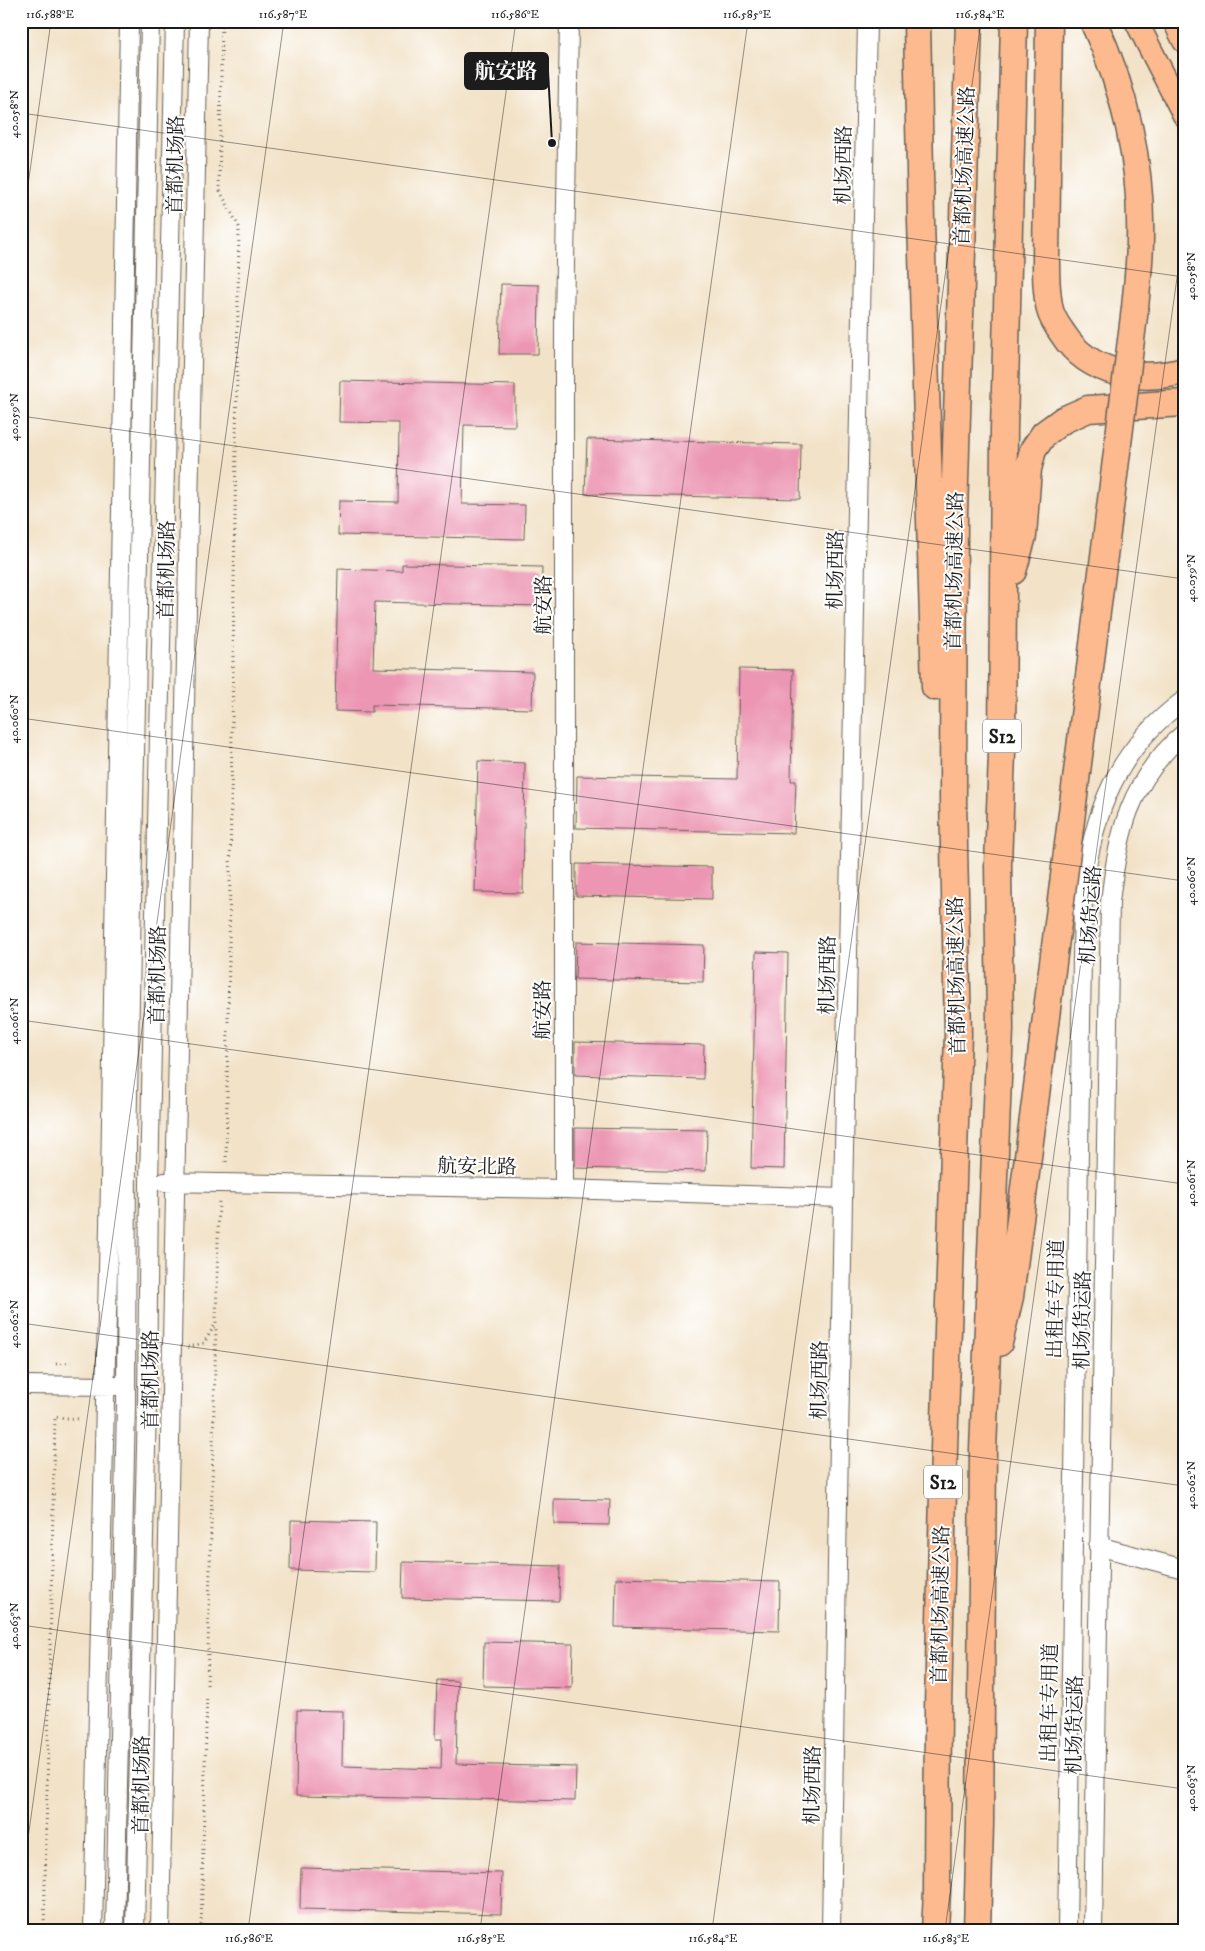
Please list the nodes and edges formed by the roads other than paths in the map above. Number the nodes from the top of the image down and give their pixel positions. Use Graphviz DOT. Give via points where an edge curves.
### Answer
graph roads {
  1 [pos="129,21"];
  2 [pos="150,21"];
  3 [pos="175,21"];
  4 [pos="199,21"];
  5 [pos="570,21"];
  6 [pos="867,21"];
  7 [pos="918,21"];
  8 [pos="969,21"];
  9 [pos="1014,21"];
  10 [pos="1050,21"];
  11 [pos="1093,21"];
  12 [pos="1136,21"];
  13 [pos="1174,21"];
  14 [pos="1184,41"];
  15 [pos="1184,115"];
  16 [pos="1184,371"];
  17 [pos="1184,403"];
  18 [pos="1003,618"];
  19 [pos="1184,700"];
  20 [pos="1184,733"];
  21 [pos="958,1034"];
  22 [pos="118,1182"];
  23 [pos="149,1182"];
  24 [pos="175,1182"];
  25 [pos="564,1189"];
  26 [pos="844,1198"];
  27 [pos="21,1385"];
  28 [pos="105,1386"];
  29 [pos="126,1386"];
  30 [pos="147,1386"];
  31 [pos="171,1386"];
  32 [pos="984,1450"];
  33 [pos="1098,1546"];
  34 [pos="1184,1569"];
  35 [pos="93,1930"];
  36 [pos="115,1930"];
  37 [pos="135,1930"];
  38 [pos="160,1930"];
  39 [pos="831,1930"];
  40 [pos="935,1930"];
  41 [pos="977,1930"];
  42 [pos="1067,1930"];
  43 [pos="1093,1930"];
  1 -- 22 [label="street, 首都机场路"];
  2 -- 22 [label="street, 首都机场路"];
  3 -- 23 [label="street, 首都机场路"];
  4 -- 24 [label="street, 首都机场路"];
  5 -- 25 [label="street, 航安路" via="564,325"];
  6 -- 26 [label="street, 机场西路"];
  7 -- 21 [label="highway" via="941,891"];
  8 -- 21 [label="highway, 首都机场高速公路 / S12" via="954,514 953,798"];
  9 -- 18 [label="highway, 首都机场高速公路 / S12"];
  10 -- 16 [label="highway" via="1046,288 1050,312 1078,353 1108,370 1159,377"];
  11 -- 32 [label="highway, bridge" via="1117,82 1133,142 1140,252 1010,1297 993,1370"];
  12 -- 15 [label="main road"];
  13 -- 14 [label="main road"];
  17 -- 18 [label="highway" via="1088,409 1063,420 1044,434 1028,469 1023,536 1005,598"];
  18 -- 32 [label="highway, 首都机场高速公路 / S12" via="998,865 999,1075"];
  19 -- 42 [label="street, 出租车专用道" via="1134,746 1110,786 1094,831 1083,893"];
  20 -- 33 [label="street, 机场货运路" via="1152,766 1136,791 1115,856 1110,902"];
  21 -- 40 [label="highway, 首都机场高速公路 / S12" via="944,1449"];
  22 -- 23 [label="street, 航安北路"];
  22 -- 28 [label="street, 首都机场路"];
  22 -- 29 [label="street, 首都机场路"];
  23 -- 24 [label="street, 航安北路"];
  23 -- 30 [label="street, 首都机场路"];
  24 -- 25 [label="street, 航安北路"];
  24 -- 31 [label="street, 首都机场路"];
  25 -- 26 [label="street, 航安北路"];
  26 -- 39 [label="street, 机场西路"];
  27 -- 28 [label="street"];
  28 -- 29 [label="street"];
  28 -- 35 [label="street, 首都机场路"];
  29 -- 30 [label="street"];
  29 -- 36 [label="street, 首都机场路"];
  30 -- 31 [label="street"];
  30 -- 37 [label="street, 首都机场路"];
  31 -- 38 [label="street, 首都机场路"];
  32 -- 41 [label="highway, 首都机场高速公路 / S12"];
  33 -- 34 [label="street"];
  33 -- 43 [label="street, 机场货运路"];
}
